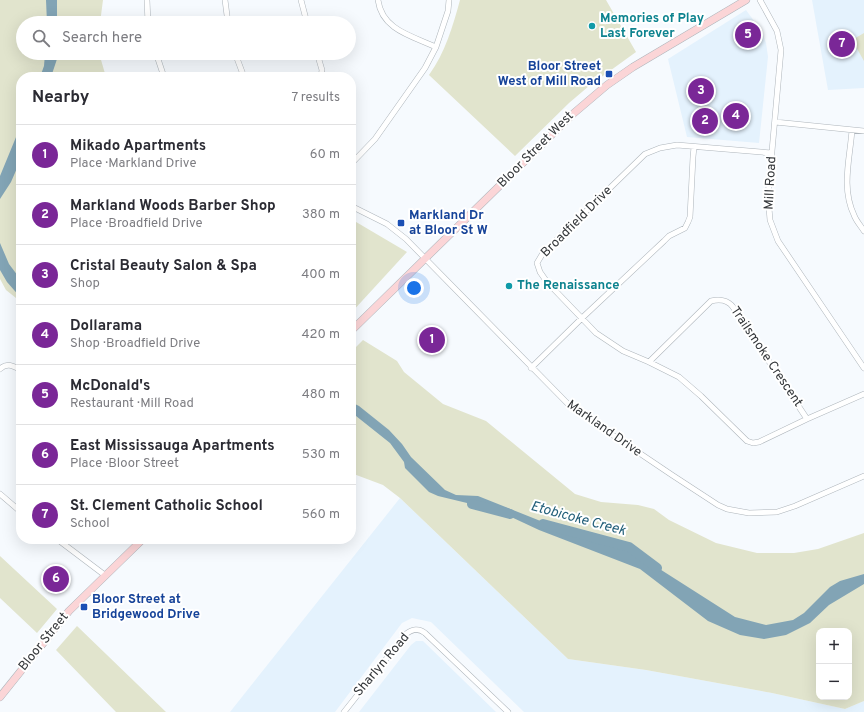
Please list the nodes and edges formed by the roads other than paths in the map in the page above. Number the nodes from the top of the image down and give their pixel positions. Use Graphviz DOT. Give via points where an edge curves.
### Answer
graph roads {
  1 [pos="147,0"];
  2 [pos="225,0"];
  3 [pos="301,0"];
  4 [pos="378,0"];
  5 [pos="449,0"];
  6 [pos="746,0"];
  7 [pos="760,0"];
  8 [pos="148,16"];
  9 [pos="227,16"];
  10 [pos="305,16"];
  11 [pos="436,47"];
  12 [pos="158,60"];
  13 [pos="238,60"];
  14 [pos="319,60"];
  15 [pos="162,72"];
  16 [pos="242,72"];
  17 [pos="322,72"];
  18 [pos="775,122"];
  19 [pos="852,130"];
  20 [pos="864,131"];
  21 [pos="694,147"];
  22 [pos="772,153"];
  23 [pos="356,159"];
  24 [pos="356,209"];
  25 [pos="864,231"];
  26 [pos="425,258"];
  27 [pos="582,318"];
  28 [pos="356,326"];
  29 [pos="649,362"];
  30 [pos="16,368"];
  31 [pos="532,368"];
  32 [pos="864,368"];
  33 [pos="0,369"];
  34 [pos="864,394"];
  35 [pos="807,419"];
  36 [pos="864,476"];
  37 [pos="0,494"];
  38 [pos="16,507"];
  39 [pos="64,544"];
  40 [pos="138,544"];
  41 [pos="106,576"];
  42 [pos="0,697"];
  43 [pos="344,712"];
  44 [pos="508,712"];
  1 -- 8 [label="street"];
  2 -- 9 [label="street"];
  3 -- 10 [label="street"];
  4 -- 11 [label="street" via="386,22"];
  5 -- 11 [label="street"];
  6 -- 26 [label="main road, Bloor Street West" via="633,67 594,95"];
  7 -- 18 [label="street, Mill Road" via="777,31 781,50"];
  11 -- 23 [label="street" via="425,68 375,138"];
  12 -- 15 [label="street"];
  13 -- 16 [label="street"];
  14 -- 17 [label="street"];
  18 -- 19 [label="street"];
  18 -- 22 [label="street, Mill Road"];
  19 -- 20 [label="street"];
  19 -- 25 [label="street" via="846,187 854,216"];
  21 -- 22 [label="street, Broadfield Drive"];
  21 -- 27 [label="street" via="690,217 685,228 669,236"];
  21 -- 27 [label="street, Broadfield Drive" via="667,146 645,154 540,257 537,263 540,272"];
  22 -- 32 [label="street, Mill Road" via="768,203 774,232"];
  24 -- 26 [label="street, Markland Drive" via="393,228"];
  26 -- 28 [label="main road, Bloor Street West"];
  26 -- 31 [label="street, Markland Drive"];
  27 -- 29 [label="street, Broadfield Drive" via="608,342"];
  27 -- 31 [label="street"];
  29 -- 35 [label="street, Broadfield Drive" via="679,377 694,389 747,441 759,442"];
  29 -- 35 [label="street, Trailsmoke Crescent" via="711,301 727,302 734,307"];
  30 -- 33 [label="street" via="4,365"];
  31 -- 36 [label="street, Markland Drive" via="571,407 727,509 749,513 777,512"];
  34 -- 35 [label="street, Broadfield Drive"];
  37 -- 38 [label="street"];
  39 -- 41 [label="street"];
  40 -- 41 [label="main road, Bloor Street"];
  41 -- 42 [label="main road, Bloor Street" via="69,611"];
  43 -- 44 [label="street, Sharlyn Road" via="408,632 417,630 425,633"];
}
